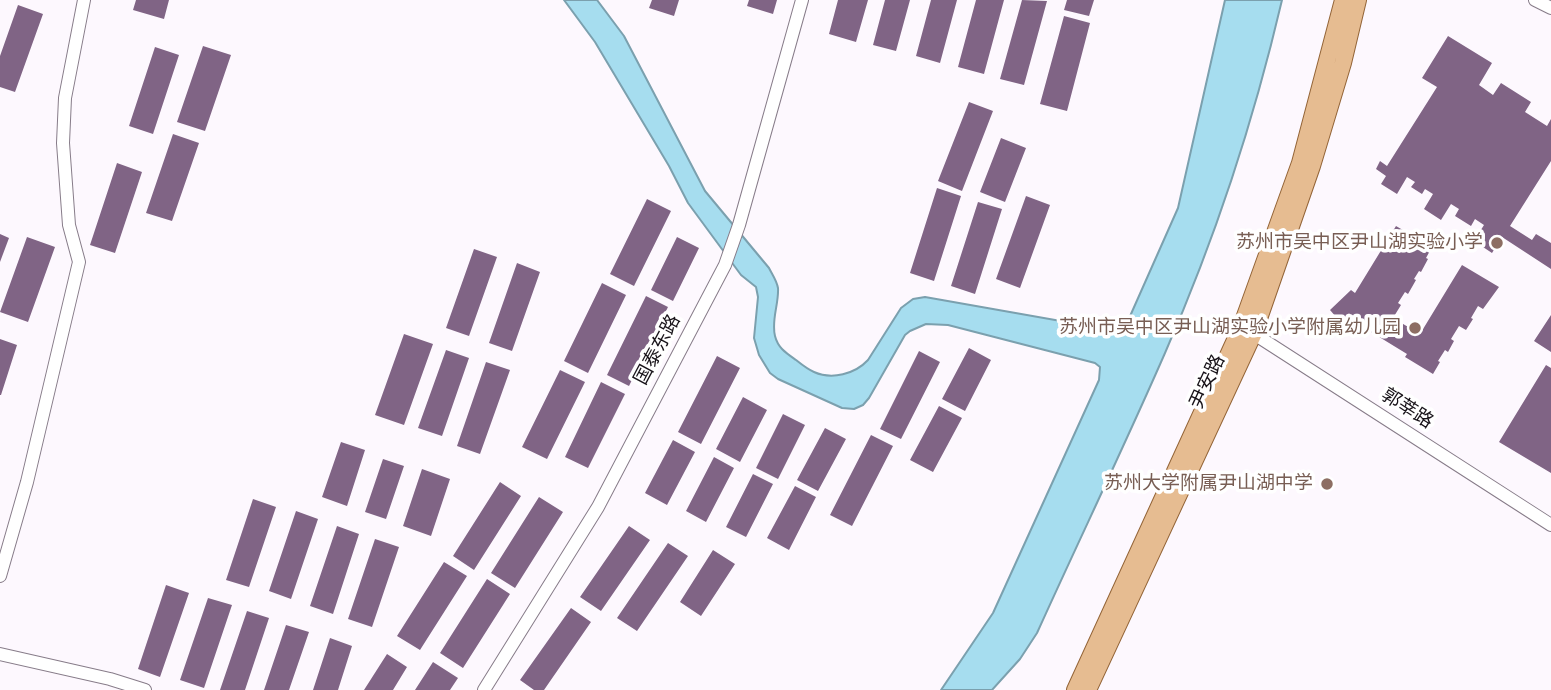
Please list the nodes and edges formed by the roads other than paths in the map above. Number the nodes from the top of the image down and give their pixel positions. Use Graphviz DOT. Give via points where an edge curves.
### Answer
graph roads {
  1 [pos="84,0"];
  2 [pos="802,0"];
  3 [pos="1343,0"];
  4 [pos="1358,0"];
  5 [pos="1535,0"];
  6 [pos="1551,8"];
  7 [pos="1248,330"];
  8 [pos="1551,526"];
  9 [pos="0,576"];
  10 [pos="0,654"];
  11 [pos="145,690"];
  12 [pos="484,690"];
  13 [pos="1075,690"];
  14 [pos="1088,690"];
  1 -- 9 [label="street" via="65,99 63,143 69,225 79,261"];
  2 -- 12 [label="street, 国泰东路" via="725,265 598,506"];
  3 -- 7 [label="main road, 尹安路" via="1300,163"];
  4 -- 7 [label="main road, 尹安路" via="1312,166"];
  5 -- 6 [label="street"];
  7 -- 8 [label="street, 郭莘路"];
  7 -- 13 [label="main road, 尹安路"];
  7 -- 14 [label="main road, 尹安路"];
  10 -- 11 [label="street"];
}
